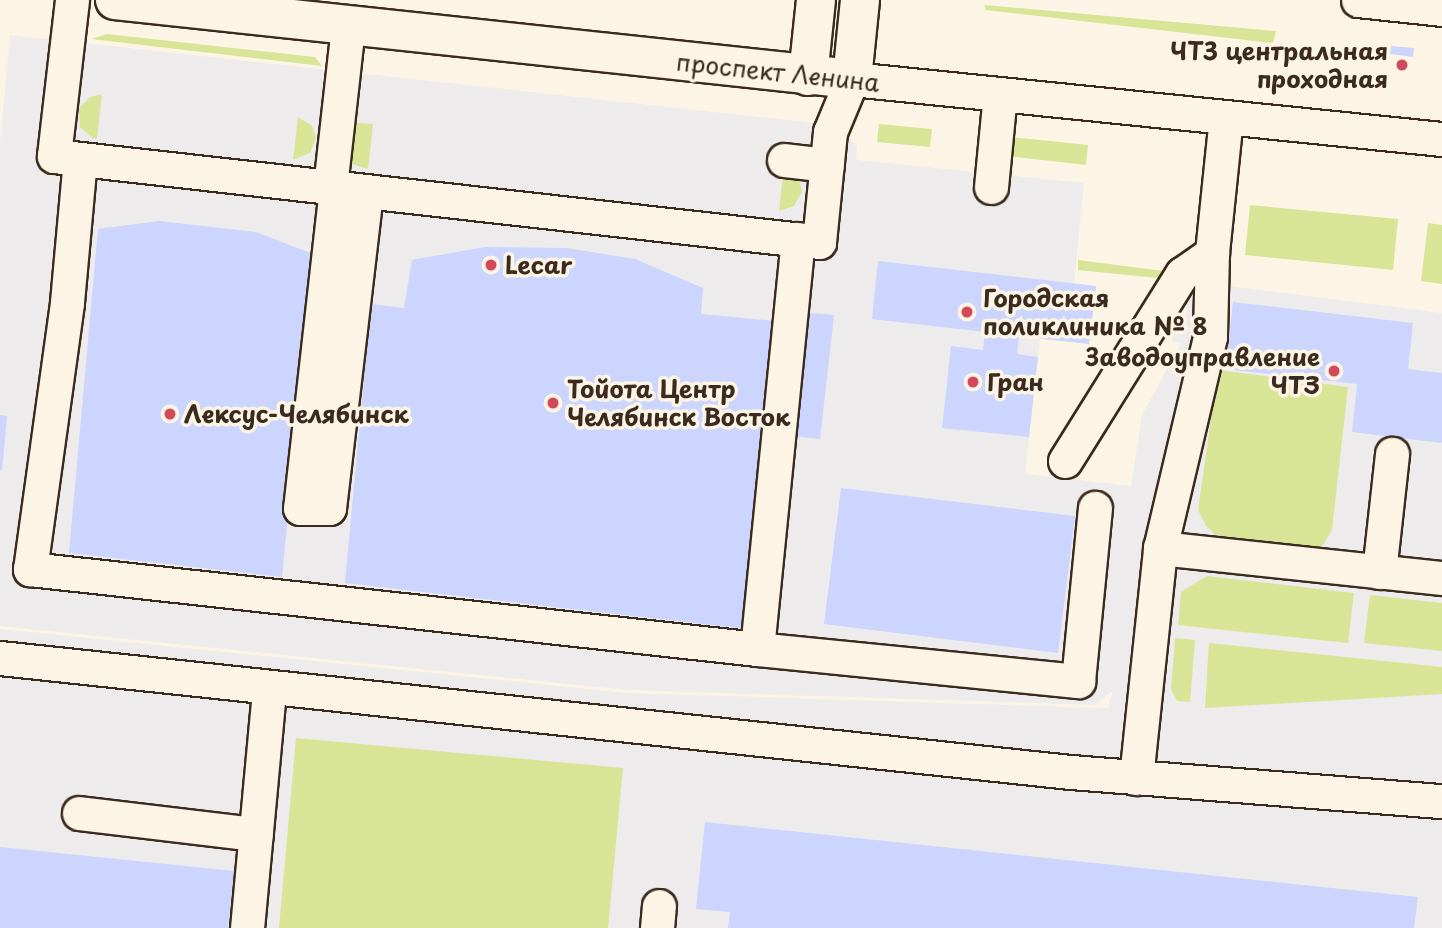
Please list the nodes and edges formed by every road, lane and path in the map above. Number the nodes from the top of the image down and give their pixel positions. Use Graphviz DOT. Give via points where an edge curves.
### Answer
graph roads {
  1 [pos="72,0"];
  2 [pos="115,0"];
  3 [pos="816,0"];
  4 [pos="860,0"];
  5 [pos="1358,0"];
  6 [pos="1442,9"];
  7 [pos="348,26"];
  8 [pos="808,76"];
  9 [pos="852,79"];
  10 [pos="1000,94"];
  11 [pos="1226,117"];
  12 [pos="830,132"];
  13 [pos="1442,139"];
  14 [pos="80,159"];
  15 [pos="784,160"];
  16 [pos="827,165"];
  17 [pos="991,187"];
  18 [pos="344,189"];
  19 [pos="798,240"];
  20 [pos="1212,253"];
  21 [pos="1392,454"];
  22 [pos="1065,461"];
  23 [pos="1095,508"];
  24 [pos="1160,548"];
  25 [pos="1379,572"];
  26 [pos="1442,578"];
  27 [pos="757,649"];
  28 [pos="0,659"];
  29 [pos="269,689"];
  30 [pos="1136,778"];
  31 [pos="1442,801"];
  32 [pos="79,813"];
  33 [pos="256,834"];
  34 [pos="247,928"];
  1 -- 14 [label="street" via="54,156"];
  2 -- 7 [label="main road, проспект Ленина"];
  3 -- 8 [label="main road"];
  4 -- 9 [label="main road"];
  5 -- 6 [label="street"];
  7 -- 8 [label="main road, проспект Ленина"];
  7 -- 18 [label="street"];
  8 -- 9 [label="main road, проспект Ленина"];
  8 -- 12 [label="street"];
  9 -- 10 [label="street, проспект Ленина"];
  9 -- 12 [label="street"];
  10 -- 11 [label="street, проспект Ленина"];
  10 -- 17 [label="street"];
  11 -- 13 [label="street, проспект Ленина"];
  11 -- 20 [label="street"];
  12 -- 16 [label="street"];
  14 -- 18 [label="street"];
  14 -- 27 [label="street" via="67,303 30,569"];
  15 -- 16 [label="street"];
  16 -- 19 [label="street" via="820,242"];
  18 -- 18 [label="street" via="300,508 329,508"];
  18 -- 19 [label="street"];
  19 -- 27 [label="street"];
  20 -- 22 [label="street" via="1182,274"];
  20 -- 24 [label="street" via="1210,337"];
  21 -- 25 [label="street"];
  23 -- 27 [label="street" via="1078,681"];
  24 -- 25 [label="street"];
  24 -- 30 [label="street"];
  25 -- 26 [label="street"];
  28 -- 29 [label="street"];
  29 -- 30 [label="street"];
  29 -- 33 [label="street"];
  30 -- 31 [label="street"];
  32 -- 33 [label="street"];
  33 -- 34 [label="street"];
}
